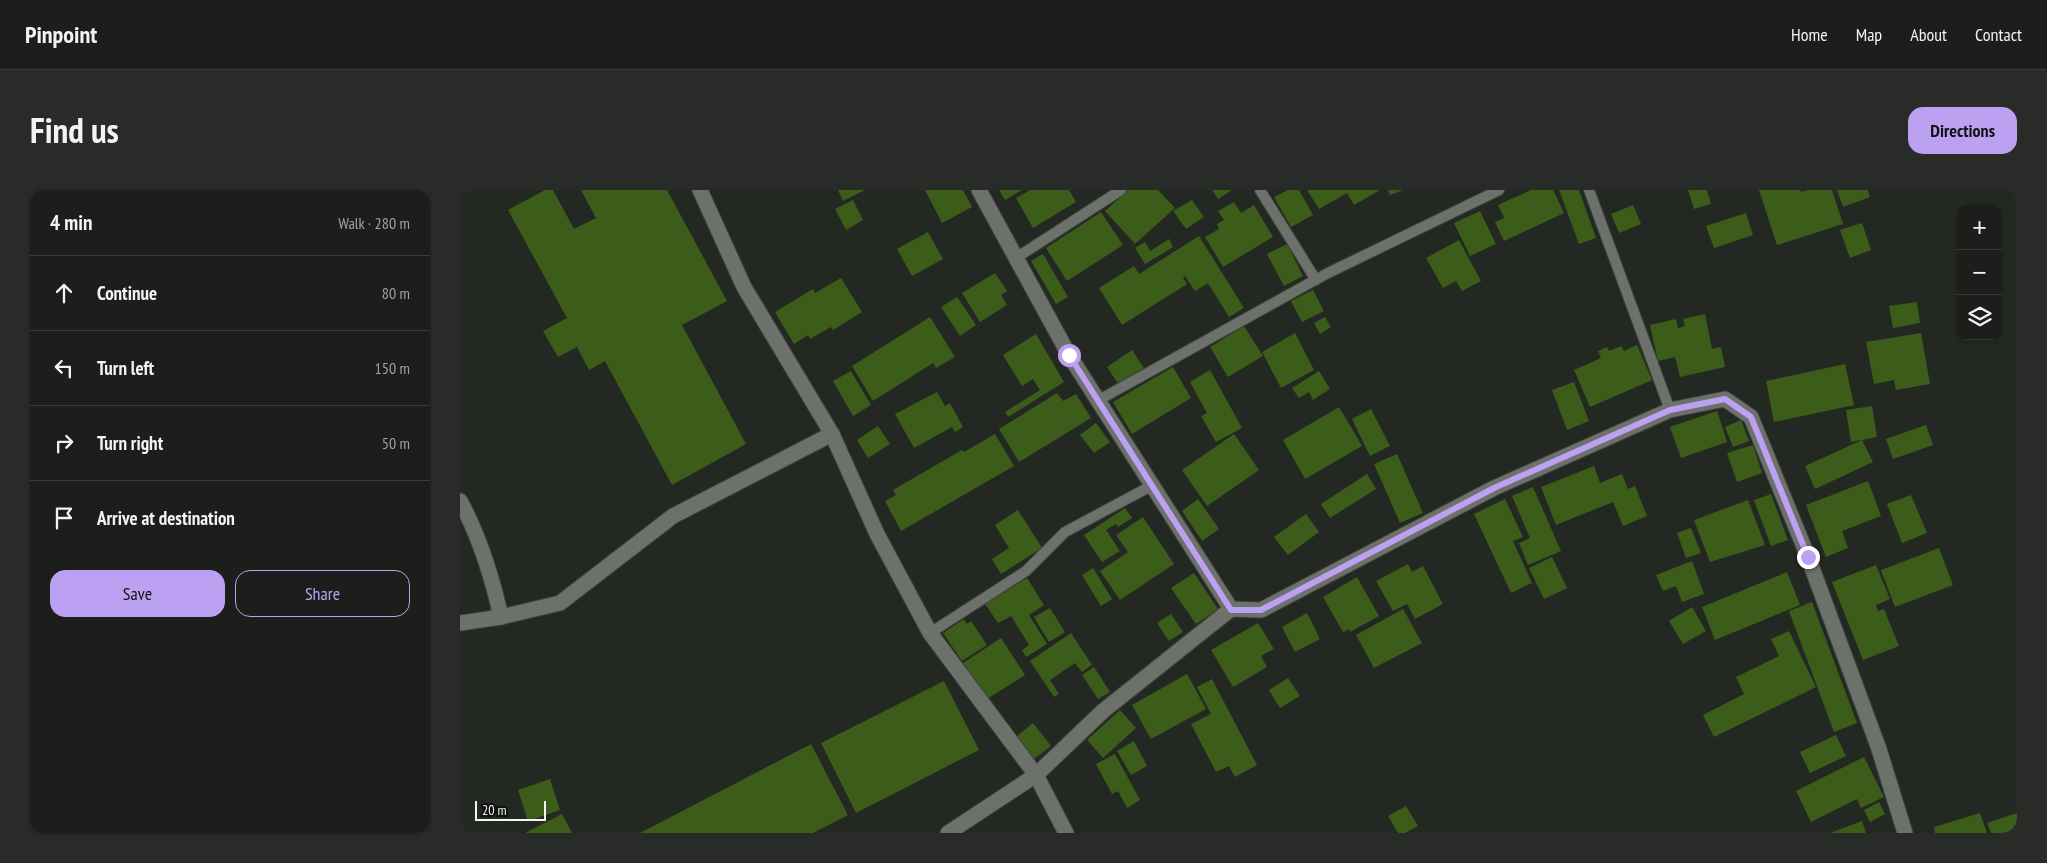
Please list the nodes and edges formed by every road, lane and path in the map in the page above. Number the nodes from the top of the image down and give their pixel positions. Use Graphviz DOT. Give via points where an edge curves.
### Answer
graph roads {
  1 [pos="700,190"];
  2 [pos="979,190"];
  3 [pos="1121,190"];
  4 [pos="1260,190"];
  5 [pos="1499,190"];
  6 [pos="1589,190"];
  7 [pos="1016,258"];
  8 [pos="1316,280"];
  9 [pos="1097,401"];
  10 [pos="1670,410"];
  11 [pos="832,434"];
  12 [pos="1151,486"];
  13 [pos="460,501"];
  14 [pos="1231,610"];
  15 [pos="501,617"];
  16 [pos="460,623"];
  17 [pos="930,633"];
  18 [pos="1036,775"];
  19 [pos="948,833"];
  20 [pos="1066,833"];
  21 [pos="1905,833"];
  1 -- 11 [label="street" via="744,287"];
  2 -- 7 [label="street"];
  3 -- 7 [label="lane"];
  4 -- 8 [label="lane"];
  5 -- 8 [label="lane"];
  6 -- 10 [label="lane"];
  7 -- 9 [label="street"];
  8 -- 9 [label="lane"];
  9 -- 12 [label="street"];
  10 -- 14 [label="street" via="1494,488 1261,610"];
  10 -- 21 [label="street" via="1725,399 1751,417 1818,584 1879,749"];
  11 -- 15 [label="street" via="673,516 560,603"];
  11 -- 17 [label="street" via="878,534"];
  12 -- 14 [label="street"];
  12 -- 17 [label="lane" via="1065,532 1026,571"];
  13 -- 15 [label="street" via="471,521 494,586"];
  14 -- 18 [label="street" via="1103,712"];
  15 -- 16 [label="street"];
  17 -- 18 [label="street"];
  18 -- 19 [label="street"];
  18 -- 20 [label="street"];
}
